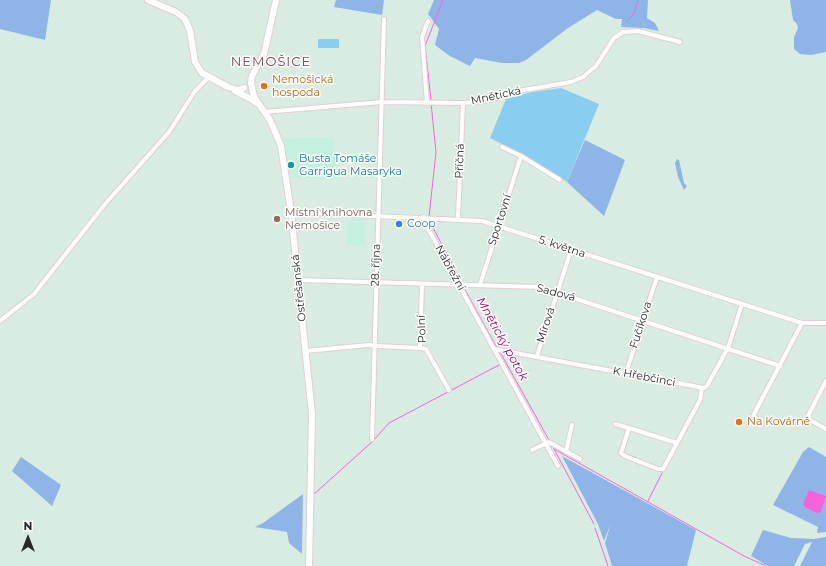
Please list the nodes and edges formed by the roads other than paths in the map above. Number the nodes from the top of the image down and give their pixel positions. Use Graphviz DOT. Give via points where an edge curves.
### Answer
graph roads {
  1 [pos="148,0"];
  2 [pos="276,0"];
  3 [pos="384,19"];
  4 [pos="428,21"];
  5 [pos="680,42"];
  6 [pos="255,70"];
  7 [pos="209,77"];
  8 [pos="228,87"];
  9 [pos="244,88"];
  10 [pos="253,90"];
  11 [pos="246,97"];
  12 [pos="382,102"];
  13 [pos="427,103"];
  14 [pos="463,103"];
  15 [pos="263,110"];
  16 [pos="502,147"];
  17 [pos="521,156"];
  18 [pos="560,180"];
  19 [pos="291,212"];
  20 [pos="378,215"];
  21 [pos="424,217"];
  22 [pos="458,219"];
  23 [pos="498,226"];
  24 [pos="571,250"];
  25 [pos="656,277"];
  26 [pos="298,280"];
  27 [pos="375,282"];
  28 [pos="422,284"];
  29 [pos="462,285"];
  30 [pos="480,286"];
  31 [pos="557,292"];
  32 [pos="742,304"];
  33 [pos="642,320"];
  34 [pos="0,321"];
  35 [pos="802,323"];
  36 [pos="826,323"];
  37 [pos="374,345"];
  38 [pos="420,348"];
  39 [pos="728,348"];
  40 [pos="496,349"];
  41 [pos="305,351"];
  42 [pos="537,356"];
  43 [pos="780,366"];
  44 [pos="626,373"];
  45 [pos="826,381"];
  46 [pos="702,388"];
  47 [pos="449,390"];
  48 [pos="751,420"];
  49 [pos="615,424"];
  50 [pos="572,425"];
  51 [pos="629,428"];
  52 [pos="826,429"];
  53 [pos="372,439"];
  54 [pos="546,442"];
  55 [pos="677,443"];
  56 [pos="532,450"];
  57 [pos="566,452"];
  58 [pos="580,458"];
  59 [pos="558,466"];
  60 [pos="309,566"];
  1 -- 7 [label="street" via="176,12 185,19 190,30 196,65"];
  2 -- 6 [label="street" via="264,54"];
  3 -- 12 [label="street, 28. října"];
  4 -- 13 [label="street" via="422,37"];
  5 -- 14 [label="street, Mnětická" via="638,31 623,32 614,38 592,70 576,80 518,91 484,101"];
  6 -- 9 [label="street"];
  6 -- 10 [label="street" via="252,77"];
  7 -- 8 [label="street"];
  7 -- 34 [label="street" via="195,91 169,132 119,187 34,294"];
  8 -- 9 [label="street" via="238,90"];
  8 -- 11 [label="street"];
  9 -- 10 [label="street" via="248,86"];
  9 -- 11 [label="street" via="242,92"];
  10 -- 11 [label="street" via="252,96"];
  10 -- 15 [label="street, Ostřešanská" via="254,97"];
  11 -- 15 [label="street" via="252,99"];
  12 -- 13 [label="street, Mnětická"];
  12 -- 15 [label="street, Mnětická"];
  12 -- 20 [label="street, 28. října"];
  13 -- 14 [label="street, Mnětická"];
  14 -- 22 [label="street, Příčná"];
  15 -- 19 [label="street, Ostřešanská" via="281,146"];
  16 -- 17 [label="street"];
  17 -- 18 [label="street"];
  17 -- 23 [label="street, Sportovní"];
  19 -- 20 [label="street, 5. května"];
  19 -- 26 [label="street, Ostřešanská"];
  20 -- 21 [label="street, 5. května"];
  20 -- 27 [label="street, 28. října"];
  21 -- 22 [label="street, 5. května"];
  21 -- 29 [label="street, Nábřežní" via="425,223"];
  22 -- 23 [label="street, 5. května" via="482,221"];
  23 -- 24 [label="street, 5. května"];
  23 -- 30 [label="street, Sportovní"];
  24 -- 25 [label="street, 5. května"];
  24 -- 31 [label="street, Mírová"];
  25 -- 32 [label="street, 5. května"];
  25 -- 33 [label="street, Fučíkova"];
  26 -- 27 [label="street, Sadová"];
  26 -- 41 [label="street, Ostřešanská"];
  27 -- 28 [label="street, Sadová"];
  27 -- 37 [label="street, 28. října"];
  28 -- 29 [label="street, Sadová"];
  28 -- 38 [label="street, Polní"];
  29 -- 30 [label="street, Sadová"];
  29 -- 40 [label="street, Nábřežní"];
  30 -- 31 [label="street, Sadová" via="540,287"];
  31 -- 33 [label="street, Sadová"];
  31 -- 42 [label="street, Mírová"];
  32 -- 35 [label="street, 5. května"];
  32 -- 39 [label="street"];
  33 -- 39 [label="street, Sadová"];
  33 -- 44 [label="street, Fučíkova"];
  35 -- 36 [label="street, 5. května"];
  35 -- 43 [label="street"];
  37 -- 38 [label="street"];
  37 -- 41 [label="street"];
  37 -- 53 [label="street, 28. října"];
  38 -- 47 [label="street, Polní" via="426,349"];
  39 -- 43 [label="street, Sadová"];
  39 -- 46 [label="street" via="707,386"];
  40 -- 42 [label="street, K Hřebčinci"];
  40 -- 54 [label="street, Nábřežní"];
  41 -- 60 [label="street, Ostřešanská" via="312,414"];
  42 -- 44 [label="street, K Hřebčinci"];
  43 -- 48 [label="street"];
  44 -- 46 [label="street, K Hřebčinci"];
  45 -- 52 [label="street" via="808,416 810,420"];
  46 -- 55 [label="street" via="700,400"];
  49 -- 51 [label="street"];
  50 -- 57 [label="street"];
  51 -- 55 [label="street"];
  51 -- 55 [label="street" via="622,455 658,469 664,467"];
  54 -- 56 [label="street"];
  54 -- 57 [label="street"];
  54 -- 59 [label="street, Nábřežní"];
  57 -- 58 [label="street"];
}
